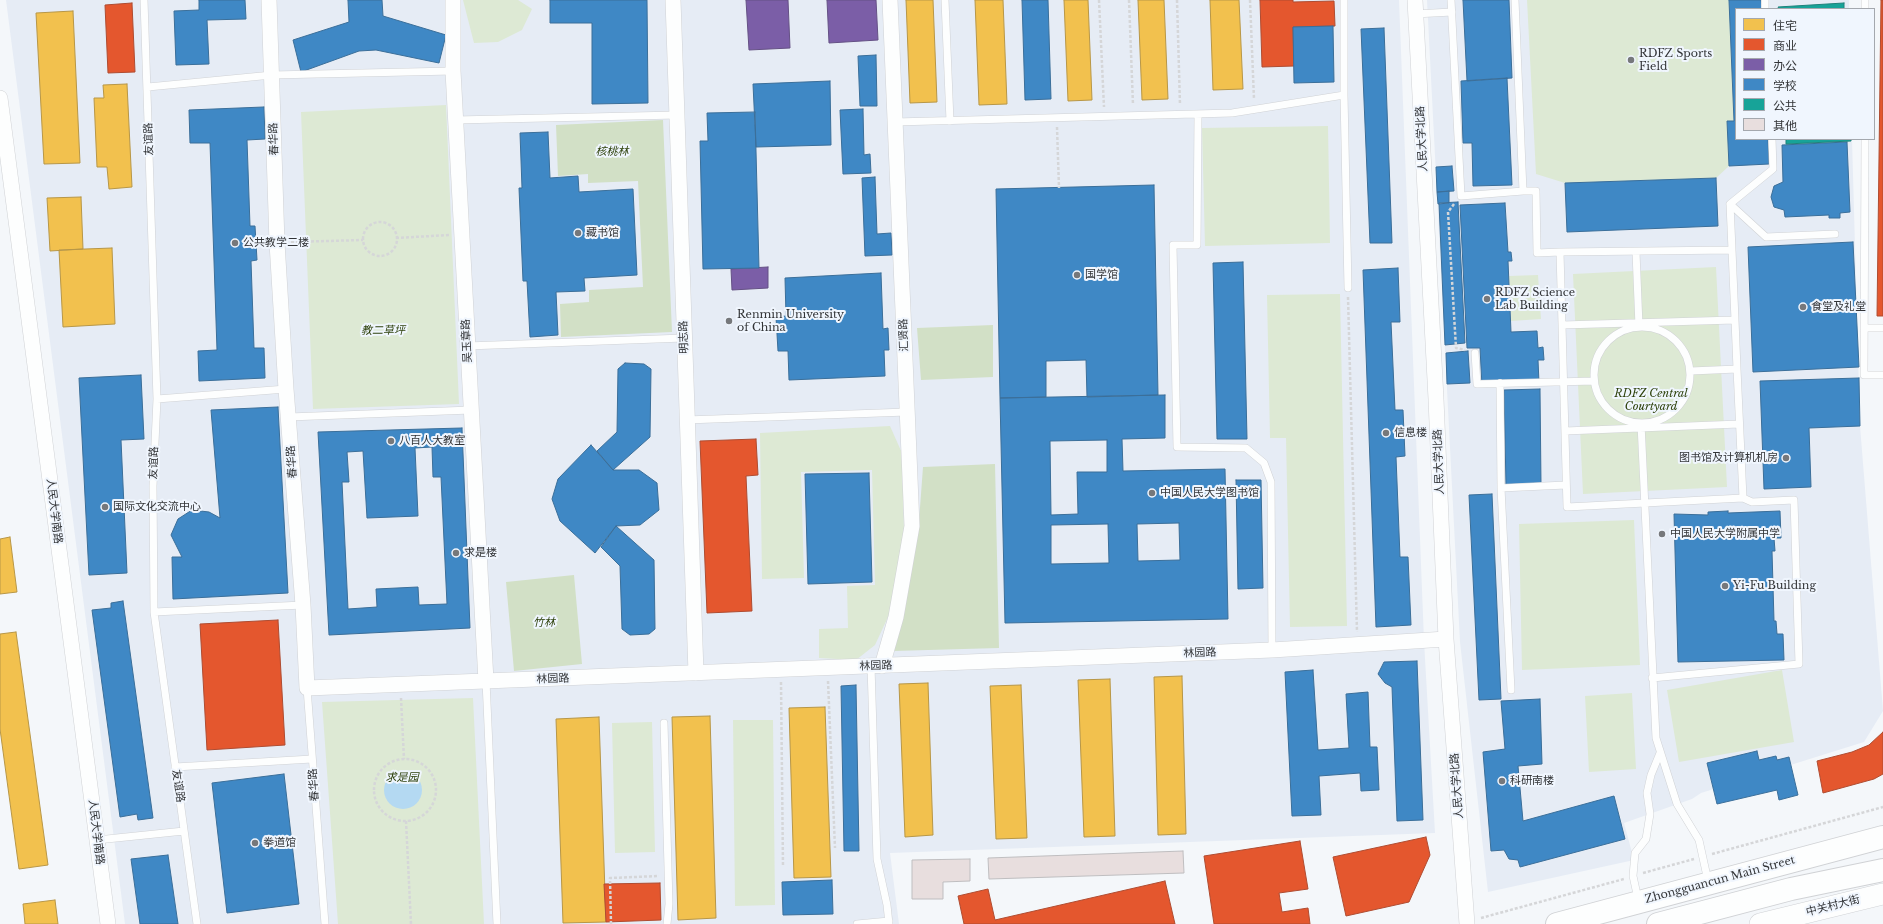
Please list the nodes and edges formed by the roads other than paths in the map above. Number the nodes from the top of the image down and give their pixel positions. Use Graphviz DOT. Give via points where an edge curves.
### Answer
graph roads {
  1 [pos="144,0"];
  2 [pos="269,0"];
  3 [pos="453,0"];
  4 [pos="673,0"];
  5 [pos="890,0"];
  6 [pos="945,0"];
  7 [pos="1344,0"];
  8 [pos="1451,0"];
  9 [pos="1515,0"];
  10 [pos="1415,7"];
  11 [pos="1452,12"];
  12 [pos="454,71"];
  13 [pos="272,75"];
  14 [pos="148,87"];
  15 [pos="1344,95"];
  16 [pos="0,98"];
  17 [pos="677,115"];
  18 [pos="1198,115"];
  19 [pos="456,120"];
  20 [pos="950,121"];
  21 [pos="895,122"];
  22 [pos="1772,140"];
  23 [pos="1865,140"];
  24 [pos="1523,191"];
  25 [pos="1730,204"];
  26 [pos="1835,234"];
  27 [pos="1732,250"];
  28 [pos="1560,252"];
  29 [pos="1636,252"];
  30 [pos="1348,288"];
  31 [pos="1735,320"];
  32 [pos="1562,325"];
  33 [pos="1638,325"];
  34 [pos="1864,328"];
  35 [pos="1883,328"];
  36 [pos="684,338"];
  37 [pos="467,346"];
  38 [pos="1475,353"];
  39 [pos="1737,369"];
  40 [pos="1691,371"];
  41 [pos="1883,375"];
  42 [pos="1594,381"];
  43 [pos="1563,382"];
  44 [pos="1500,383"];
  45 [pos="286,390"];
  46 [pos="157,398"];
  47 [pos="471,410"];
  48 [pos="907,412"];
  49 [pos="288,417"];
  50 [pos="686,420"];
  51 [pos="1739,424"];
  52 [pos="1641,426"];
  53 [pos="1565,430"];
  54 [pos="1566,485"];
  55 [pos="1501,488"];
  56 [pos="1743,498"];
  57 [pos="1644,503"];
  58 [pos="303,605"];
  59 [pos="154,612"];
  60 [pos="1446,639"];
  61 [pos="1272,650"];
  62 [pos="876,666"];
  63 [pos="696,674"];
  64 [pos="1652,678"];
  65 [pos="486,681"];
  66 [pos="307,688"];
  67 [pos="1511,690"];
  68 [pos="664,723"];
  69 [pos="1660,753"];
  70 [pos="312,759"];
  71 [pos="175,767"];
  72 [pos="184,831"];
  73 [pos="1883,837"];
  74 [pos="98,840"];
  75 [pos="1883,870"];
  76 [pos="1708,884"];
  77 [pos="1883,894"];
  78 [pos="1639,902"];
  79 [pos="1781,921"];
  80 [pos="889,923"];
  81 [pos="1467,923"];
  82 [pos="108,924"];
  83 [pos="196,924"];
  84 [pos="325,924"];
  85 [pos="497,924"];
  86 [pos="667,924"];
  87 [pos="857,924"];
  88 [pos="1558,924"];
  89 [pos="1658,924"];
  90 [pos="1760,924"];
  1 -- 14 [label="lane, 友谊路"];
  2 -- 13 [label="street, 春华路"];
  3 -- 12 [label="street, 吴玉章路"];
  4 -- 17 [label="street, 明志路"];
  5 -- 21 [label="street, 汇贤路"];
  6 -- 20 [label="lane"];
  7 -- 15 [label="lane"];
  8 -- 11 [label="lane"];
  9 -- 24 [label="lane"];
  10 -- 11 [label="lane"];
  10 -- 60 [label="street, 人民大学北路"];
  11 -- 24 [label="lane" via="1461,196"];
  12 -- 13 [label="lane"];
  12 -- 19 [label="street, 吴玉章路"];
  13 -- 14 [label="lane"];
  13 -- 45 [label="street, 春华路" via="277,242"];
  14 -- 46 [label="lane, 友谊路"];
  15 -- 18 [label="lane" via="1254,110"];
  15 -- 30 [label="lane"];
  16 -- 74 [label="street, 人民大学南路"];
  17 -- 19 [label="lane"];
  17 -- 36 [label="street, 明志路"];
  18 -- 20 [label="lane"];
  18 -- 61 [label="lane" via="1197,245 1173,245 1177,446 1246,448 1264,463 1271,482"];
  19 -- 37 [label="street, 吴玉章路"];
  20 -- 21 [label="lane"];
  21 -- 48 [label="street, 汇贤路"];
  22 -- 25 [label="lane" via="1773,169"];
  23 -- 34 [label="lane"];
  24 -- 28 [label="lane" via="1536,191 1537,253"];
  25 -- 26 [label="lane" via="1766,237"];
  25 -- 27 [label="lane"];
  27 -- 29 [label="lane"];
  27 -- 31 [label="lane"];
  28 -- 29 [label="lane"];
  28 -- 32 [label="lane"];
  29 -- 33 [label="lane"];
  31 -- 33 [label="lane"];
  31 -- 39 [label="lane"];
  32 -- 33 [label="lane"];
  32 -- 43 [label="lane"];
  33 -- 40 [label="lane" via="1656,328 1673,337 1685,352"];
  33 -- 42 [label="lane" via="1619,333 1604,345 1596,362"];
  34 -- 35 [label="lane"];
  34 -- 41 [label="lane" via="1864,375"];
  36 -- 37 [label="lane"];
  36 -- 50 [label="street, 明志路"];
  37 -- 47 [label="street, 吴玉章路"];
  38 -- 44 [label="lane" via="1477,384"];
  39 -- 40 [label="lane"];
  39 -- 51 [label="lane"];
  40 -- 52 [label="lane" via="1686,397 1675,411 1659,421"];
  42 -- 43 [label="lane"];
  42 -- 52 [label="lane" via="1599,397 1610,411 1624,420"];
  43 -- 44 [label="lane"];
  43 -- 53 [label="lane"];
  44 -- 55 [label="lane"];
  45 -- 46 [label="lane"];
  45 -- 49 [label="street, 春华路"];
  46 -- 59 [label="lane, 友谊路"];
  47 -- 49 [label="lane"];
  47 -- 65 [label="street, 吴玉章路"];
  48 -- 50 [label="lane"];
  48 -- 62 [label="street, 汇贤路" via="912,526 896,617"];
  49 -- 58 [label="street, 春华路"];
  50 -- 63 [label="street, 明志路"];
  51 -- 52 [label="lane"];
  51 -- 56 [label="lane"];
  52 -- 53 [label="lane"];
  52 -- 57 [label="lane"];
  53 -- 54 [label="lane"];
  54 -- 55 [label="lane"];
  54 -- 57 [label="lane" via="1567,507"];
  55 -- 67 [label="lane"];
  56 -- 57 [label="lane"];
  56 -- 64 [label="lane" via="1752,502 1794,500 1799,664"];
  57 -- 64 [label="lane"];
  58 -- 59 [label="lane"];
  58 -- 66 [label="street, 春华路"];
  59 -- 71 [label="lane, 友谊路"];
  60 -- 61 [label="street, 林园路"];
  60 -- 81 [label="street, 人民大学北路"];
  61 -- 62 [label="street, 林园路"];
  62 -- 63 [label="street, 林园路"];
  62 -- 80 [label="lane" via="877,859 888,905"];
  63 -- 65 [label="street, 林园路"];
  64 -- 69 [label="lane" via="1656,738"];
  65 -- 66 [label="street, 林园路"];
  65 -- 85 [label="lane"];
  66 -- 70 [label="lane, 春华路"];
  68 -- 86 [label="lane" via="670,904"];
  69 -- 76 [label="lane" via="1677,804 1699,840"];
  69 -- 78 [label="lane" via="1651,774 1647,793 1650,814 1646,839 1635,853 1633,876"];
  70 -- 71 [label="lane"];
  70 -- 84 [label="lane, 春华路"];
  71 -- 72 [label="lane, 友谊路"];
  72 -- 74 [label="lane"];
  72 -- 83 [label="lane, 友谊路"];
  73 -- 76 [label="main road, Zhongguancun Main Street"];
  74 -- 82 [label="street, 人民大学南路"];
  75 -- 89 [label="main road" via="1791,889"];
  76 -- 78 [label="main road, Zhongguancun Main Street"];
  77 -- 79 [label="street, 中关村大街"];
  78 -- 88 [label="main road, Zhongguancun Main Street"];
  79 -- 90 [label="street, 中关村大街"];
  80 -- 87 [label="lane"];
}
